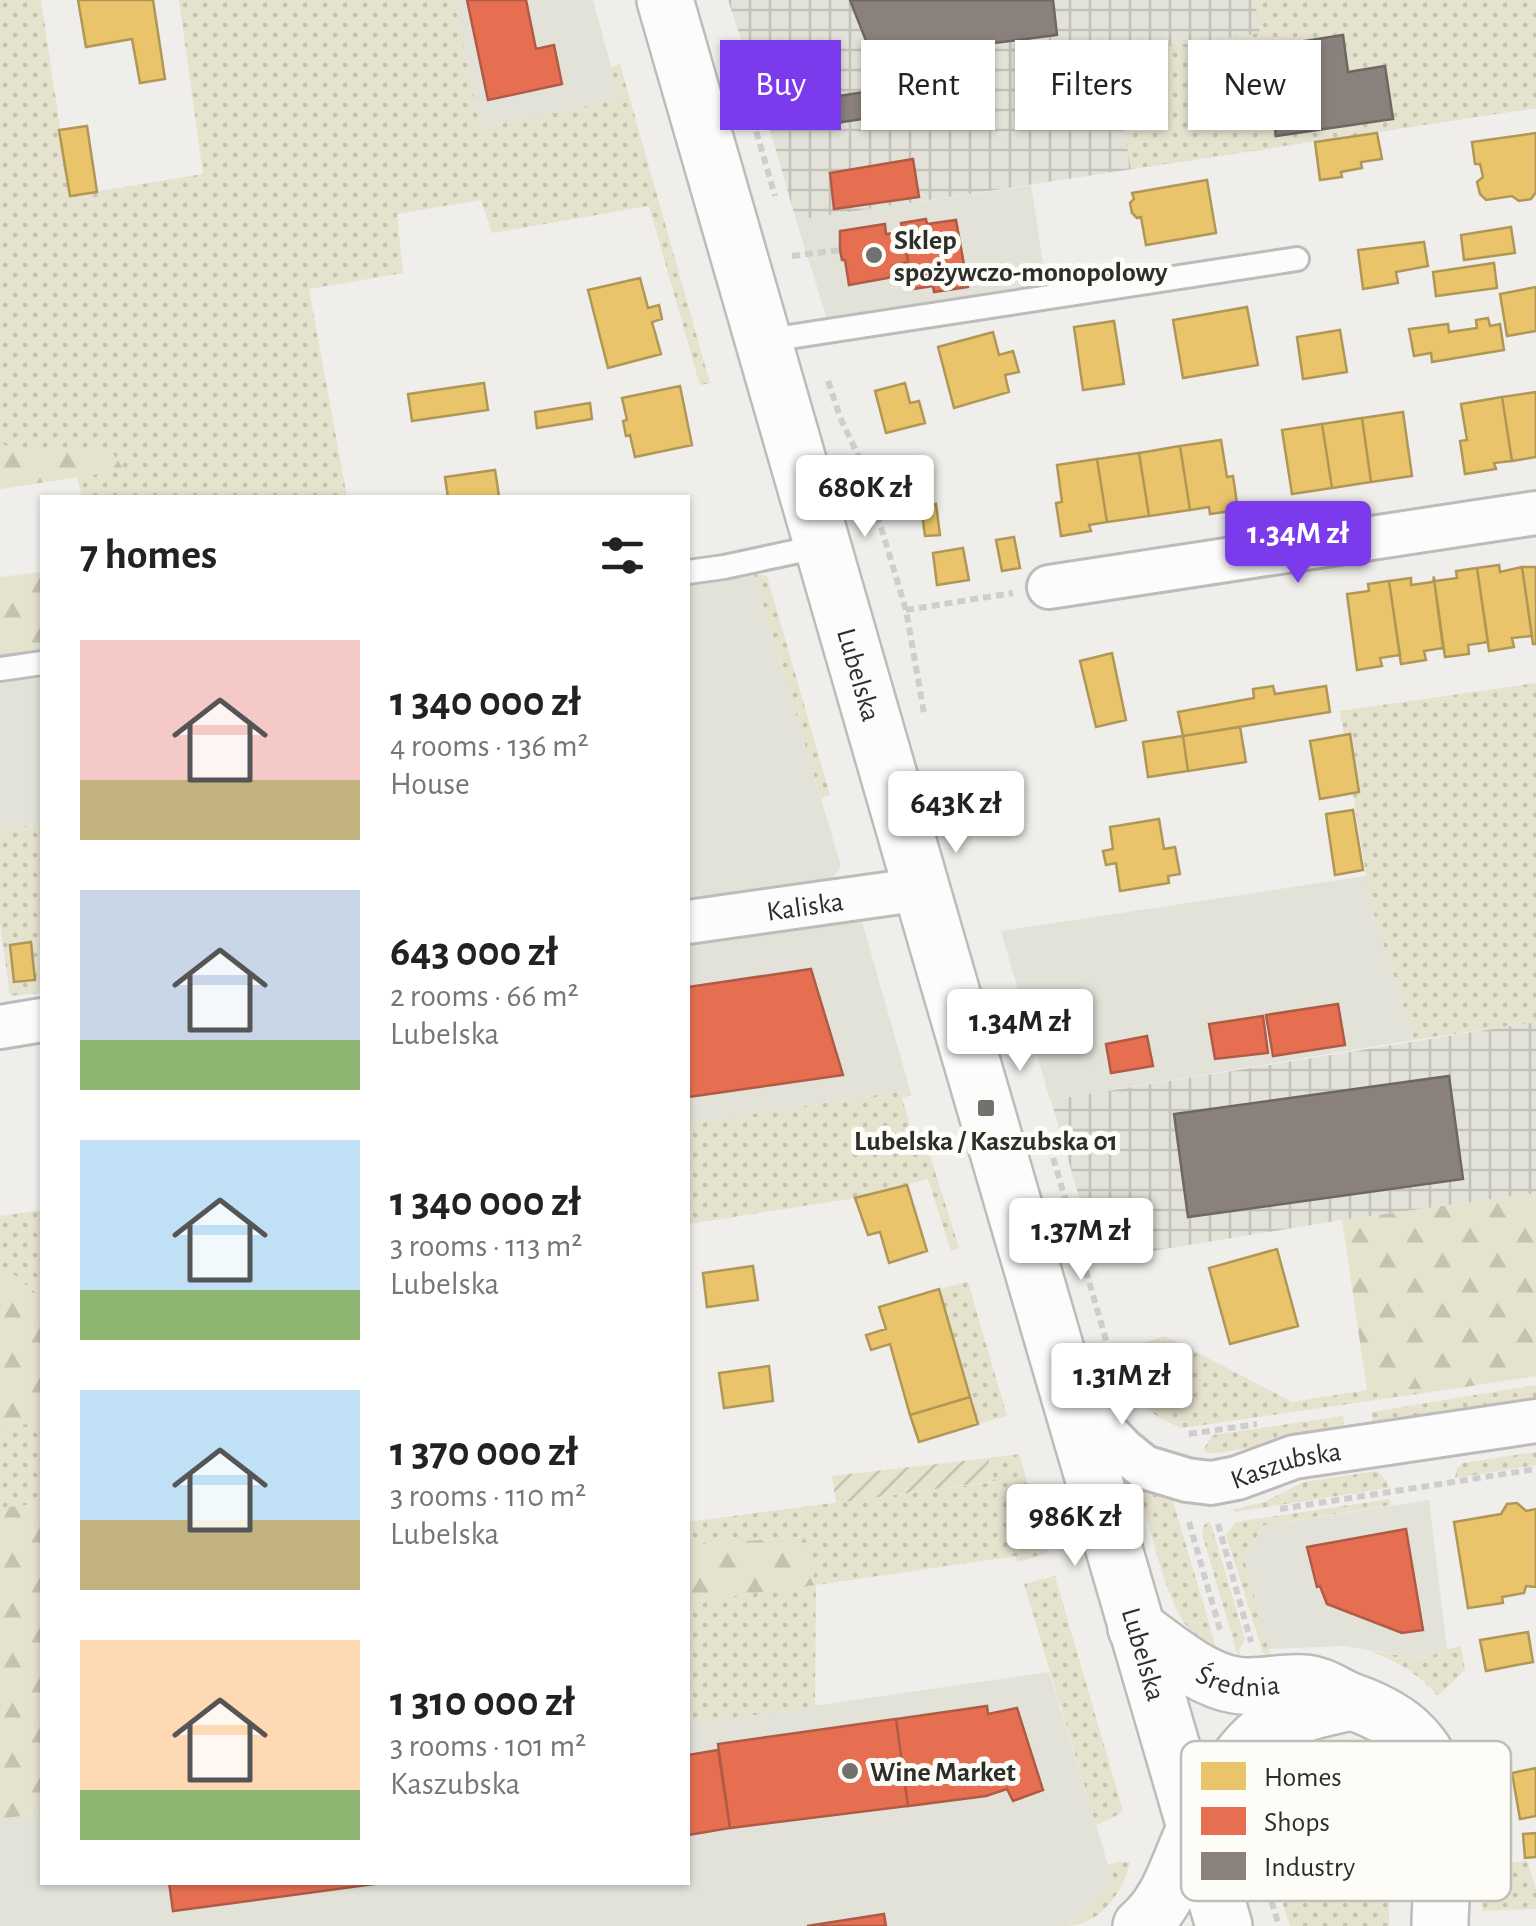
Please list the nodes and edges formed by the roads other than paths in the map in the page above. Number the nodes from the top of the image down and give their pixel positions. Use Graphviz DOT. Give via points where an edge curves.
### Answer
graph roads {
  1 [pos="665,0"];
  2 [pos="1296,258"];
  3 [pos="788,337"];
  4 [pos="1536,513"];
  5 [pos="822,546"];
  6 [pos="690,572"];
  7 [pos="1050,587"];
  8 [pos="40,663"];
  9 [pos="0,669"];
  10 [pos="922,890"];
  11 [pos="690,922"];
  12 [pos="40,1020"];
  13 [pos="0,1027"];
  14 [pos="1068,1393"];
  15 [pos="1536,1421"];
  16 [pos="1136,1628"];
  17 [pos="1352,1702"];
  18 [pos="1257,1741"];
  19 [pos="1416,1741"];
  20 [pos="1181,1781"];
  21 [pos="1181,1860"];
  22 [pos="1217,1901"];
  23 [pos="1441,1901"];
  24 [pos="1141,1926"];
  25 [pos="1224,1926"];
  26 [pos="1440,1926"];
  1 -- 3 [label="main road, Lubelska"];
  2 -- 3 [label="lane"];
  3 -- 5 [label="main road, Lubelska"];
  4 -- 7 [label="street"];
  5 -- 6 [label="lane"];
  5 -- 10 [label="main road, Lubelska"];
  8 -- 9 [label="lane"];
  10 -- 11 [label="street, Kaliska"];
  10 -- 14 [label="main road, Lubelska"];
  12 -- 13 [label="street"];
  14 -- 15 [label="street, Kaszubska" via="1144,1467 1211,1482 1294,1457"];
  14 -- 16 [label="main road, Lubelska"];
  16 -- 17 [label="main road, Średnia" via="1219,1680 1237,1686 1310,1683"];
  16 -- 20 [label="main road, Lubelska"];
  17 -- 18 [label="main road, Średnia" via="1298,1716"];
  17 -- 19 [label="main road, Średnia" via="1399,1723"];
  21 -- 24 [label="main road, Średnia" via="1162,1903"];
  22 -- 25 [label="main road, Lubelska"];
  23 -- 26 [label="main road, Średnia"];
}
